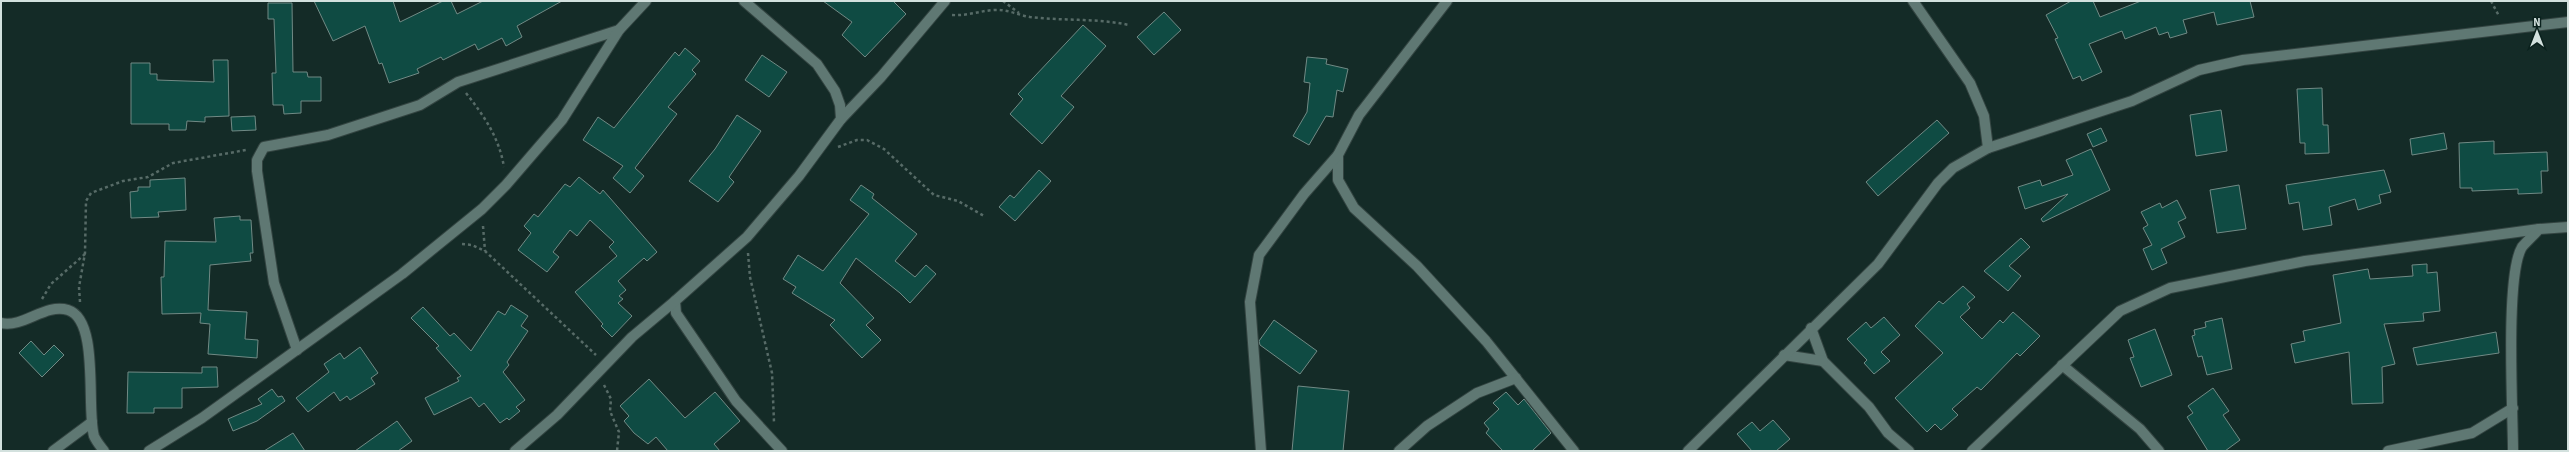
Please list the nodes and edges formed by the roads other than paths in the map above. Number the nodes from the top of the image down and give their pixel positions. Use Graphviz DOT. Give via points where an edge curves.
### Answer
graph roads {
  1 [pos="646,1"];
  2 [pos="744,1"];
  3 [pos="945,1"];
  4 [pos="1447,1"];
  5 [pos="1913,1"];
  6 [pos="2568,22"];
  7 [pos="619,30"];
  8 [pos="841,119"];
  9 [pos="1988,148"];
  10 [pos="1338,155"];
  11 [pos="2568,227"];
  12 [pos="2539,229"];
  13 [pos="675,301"];
  14 [pos="1,323"];
  15 [pos="1811,328"];
  16 [pos="297,350"];
  17 [pos="1784,355"];
  18 [pos="1823,361"];
  19 [pos="2062,365"];
  20 [pos="1516,378"];
  21 [pos="2513,408"];
  22 [pos="92,422"];
  23 [pos="53,451"];
  24 [pos="104,451"];
  25 [pos="149,451"];
  26 [pos="515,451"];
  27 [pos="782,451"];
  28 [pos="1261,451"];
  29 [pos="1399,451"];
  30 [pos="1574,451"];
  31 [pos="1688,451"];
  32 [pos="1909,451"];
  33 [pos="1972,451"];
  34 [pos="2159,451"];
  35 [pos="2388,451"];
  36 [pos="2513,451"];
  1 -- 7 [label="street"];
  2 -- 8 [label="street" via="817,64 835,91"];
  3 -- 8 [label="street"];
  4 -- 10 [label="street" via="1360,115"];
  5 -- 9 [label="street" via="1970,83 1984,116"];
  6 -- 9 [label="street" via="2243,60 2199,70 2132,101"];
  7 -- 16 [label="street" via="562,120 482,209 443,242"];
  7 -- 16 [label="street" via="458,82 420,105 328,134 264,147 257,160 257,171 274,284"];
  8 -- 13 [label="street" via="747,237"];
  9 -- 15 [label="street" via="1953,168 1938,183 1878,264"];
  10 -- 20 [label="street" via="1338,180 1354,208 1417,266 1486,341"];
  10 -- 28 [label="street" via="1304,194 1259,256 1250,302"];
  11 -- 12 [label="street"];
  12 -- 19 [label="street" via="2305,261 2170,288 2120,311"];
  12 -- 21 [label="street" via="2522,248 2516,265 2512,326"];
  13 -- 26 [label="street" via="632,337 557,415"];
  13 -- 27 [label="street" via="676,313 736,401"];
  14 -- 22 [label="street" via="16,322 51,310 64,309 81,318 90,367"];
  15 -- 17 [label="street"];
  15 -- 18 [label="street"];
  16 -- 25 [label="street" via="202,418"];
  17 -- 18 [label="street"];
  17 -- 31 [label="street"];
  18 -- 32 [label="street" via="1869,407 1888,433"];
  19 -- 33 [label="street"];
  19 -- 34 [label="street" via="2140,429"];
  20 -- 29 [label="street" via="1476,393 1426,426"];
  20 -- 30 [label="street"];
  21 -- 35 [label="street" via="2472,433"];
  21 -- 36 [label="street"];
  22 -- 23 [label="street"];
  22 -- 24 [label="street" via="94,437"];
}
